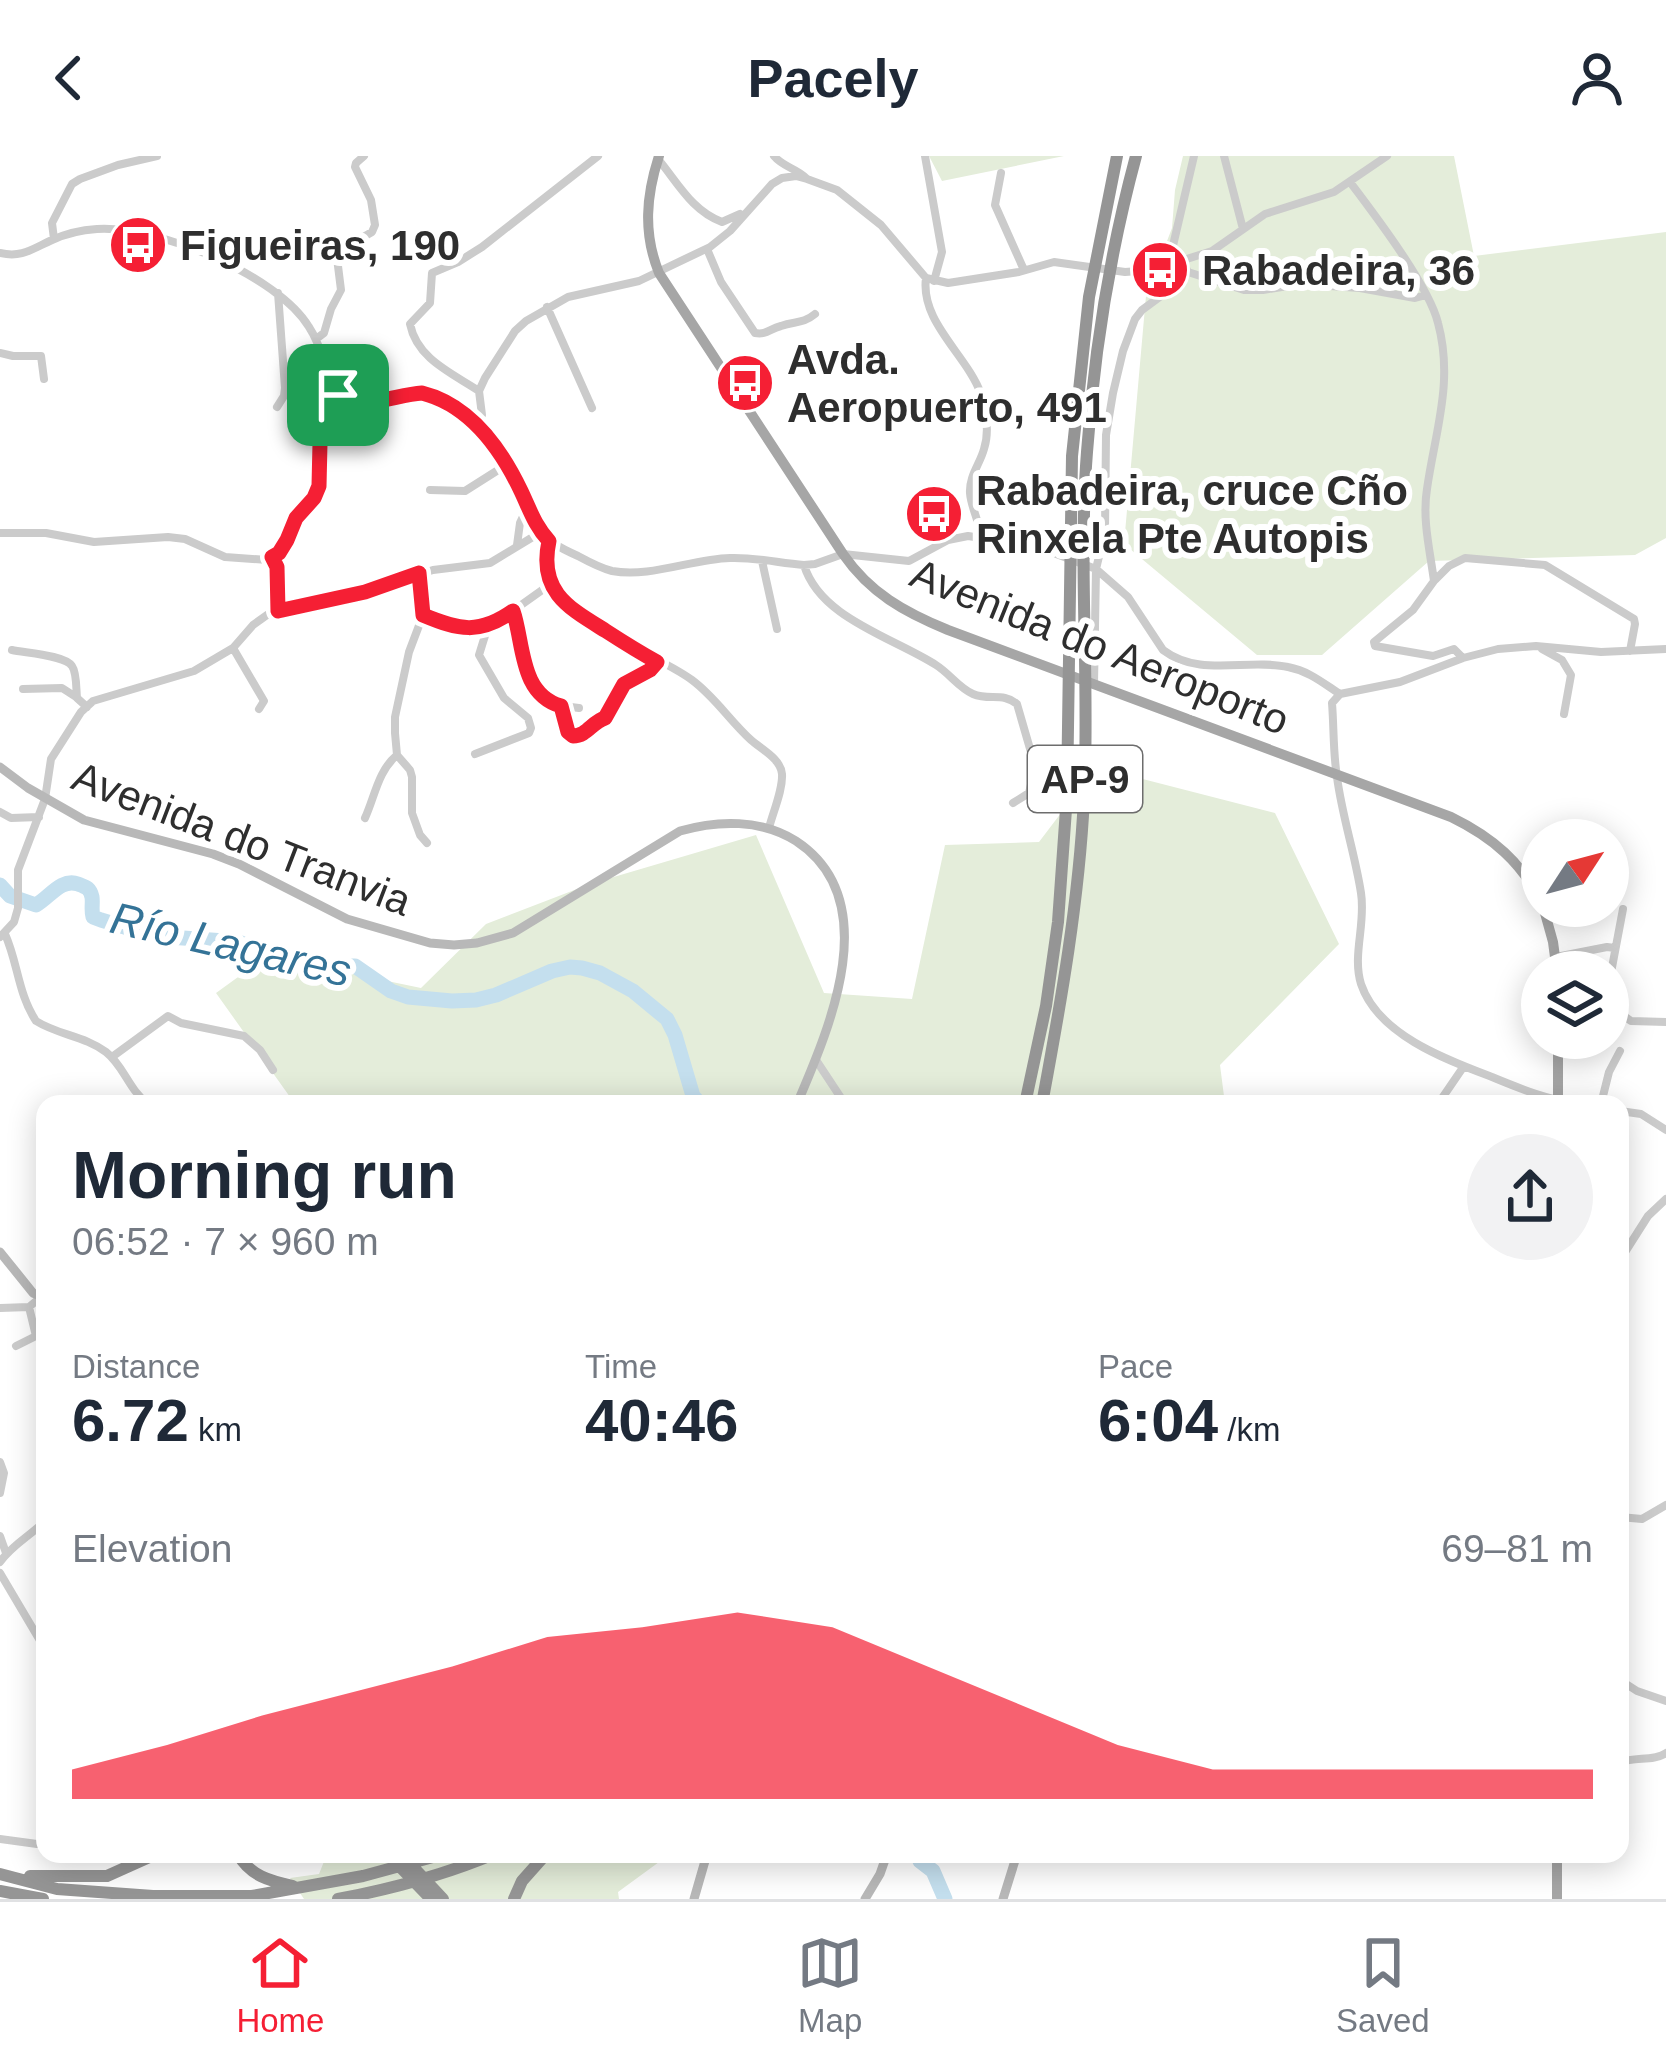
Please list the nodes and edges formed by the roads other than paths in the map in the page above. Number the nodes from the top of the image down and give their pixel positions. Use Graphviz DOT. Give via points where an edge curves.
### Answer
graph roads {
  1 [pos="157,156"];
  2 [pos="364,156"];
  3 [pos="598,156"];
  4 [pos="773,156"];
  5 [pos="925,156"];
  6 [pos="1117,156"];
  7 [pos="1136,156"];
  8 [pos="1194,156"];
  9 [pos="1224,156"];
  10 [pos="1388,156"];
  11 [pos="658,158"];
  12 [pos="1001,173"];
  13 [pos="808,178"];
  14 [pos="778,180"];
  15 [pos="1350,182"];
  16 [pos="747,212"];
  17 [pos="1243,229"];
  18 [pos="54,239"];
  19 [pos="707,248"];
  20 [pos="0,253"];
  21 [pos="1178,262"];
  22 [pos="1024,270"];
  23 [pos="659,273"];
  24 [pos="930,280"];
  25 [pos="278,292"];
  26 [pos="1427,295"];
  27 [pos="547,308"];
  28 [pos="815,314"];
  29 [pos="316,339"];
  30 [pos="0,353"];
  31 [pos="44,379"];
  32 [pos="479,391"];
  33 [pos="338,395"];
  34 [pos="277,407"];
  35 [pos="592,408"];
  36 [pos="477,424"];
  37 [pos="506,465"];
  38 [pos="430,490"];
  39 [pos="527,507"];
  40 [pos="0,532"];
  41 [pos="541,532"];
  42 [pos="981,538"];
  43 [pos="549,541"];
  44 [pos="516,547"];
  45 [pos="843,554"];
  46 [pos="272,557"];
  47 [pos="762,561"];
  48 [pos="804,565"];
  49 [pos="1096,569"];
  50 [pos="419,573"];
  51 [pos="1434,581"];
  52 [pos="552,583"];
  53 [pos="278,611"];
  54 [pos="513,611"];
  55 [pos="423,615"];
  56 [pos="488,626"];
  57 [pos="777,629"];
  58 [pos="1535,646"];
  59 [pos="233,648"];
  60 [pos="1666,649"];
  61 [pos="12,650"];
  62 [pos="1630,651"];
  63 [pos="1463,658"];
  64 [pos="657,662"];
  65 [pos="1094,684"];
  66 [pos="23,689"];
  67 [pos="1337,697"];
  68 [pos="77,698"];
  69 [pos="561,706"];
  70 [pos="87,707"];
  71 [pos="579,707"];
  72 [pos="259,710"];
  73 [pos="1564,714"];
  74 [pos="475,754"];
  75 [pos="397,755"];
  76 [pos="0,767"];
  77 [pos="1336,775"];
  78 [pos="45,799"];
  79 [pos="1012,803"];
  80 [pos="0,812"];
  81 [pos="39,817"];
  82 [pos="365,818"];
  83 [pos="769,828"];
  84 [pos="427,843"];
  85 [pos="1521,869"];
  86 [pos="1619,927"];
  87 [pos="3,931"];
  88 [pos="1615,948"];
  89 [pos="1587,951"];
  90 [pos="1666,1022"];
  91 [pos="112,1057"];
  92 [pos="1558,1059"];
  93 [pos="1616,1059"];
  94 [pos="816,1060"];
  95 [pos="1464,1066"];
  96 [pos="273,1070"];
  97 [pos="138,1095"];
  98 [pos="801,1095"];
  99 [pos="838,1095"];
  100 [pos="1027,1095"];
  101 [pos="1044,1095"];
  102 [pos="1444,1095"];
  103 [pos="1538,1095"];
  104 [pos="1558,1095"];
  105 [pos="1603,1095"];
  106 [pos="1629,1112"];
  107 [pos="1666,1130"];
  108 [pos="1666,1199"];
  109 [pos="1629,1246"];
  110 [pos="0,1252"];
  111 [pos="36,1294"];
  112 [pos="36,1302"];
  113 [pos="29,1306"];
  114 [pos="0,1308"];
  115 [pos="16,1346"];
  116 [pos="0,1462"];
  117 [pos="0,1493"];
  118 [pos="1666,1505"];
  119 [pos="1629,1518"];
  120 [pos="36,1529"];
  121 [pos="0,1536"];
  122 [pos="3,1558"];
  123 [pos="0,1573"];
  124 [pos="36,1634"];
  125 [pos="1629,1686"];
  126 [pos="1666,1701"];
  127 [pos="1666,1753"];
  128 [pos="1629,1760"];
  129 [pos="0,1839"];
  130 [pos="36,1844"];
  131 [pos="136,1863"];
  132 [pos="244,1863"];
  133 [pos="397,1863"];
  134 [pos="409,1863"];
  135 [pos="411,1863"];
  136 [pos="473,1863"];
  137 [pos="538,1863"];
  138 [pos="704,1863"];
  139 [pos="884,1863"];
  140 [pos="1015,1863"];
  141 [pos="1557,1863"];
  142 [pos="0,1873"];
  143 [pos="301,1888"];
  144 [pos="0,1891"];
  145 [pos="1006,1898"];
  146 [pos="43,1899"];
  147 [pos="338,1899"];
  148 [pos="431,1899"];
  149 [pos="443,1899"];
  150 [pos="514,1899"];
  151 [pos="694,1899"];
  152 [pos="865,1899"];
  153 [pos="1557,1899"];
  1 -- 18 [label="street" via="72,184 52,223"];
  2 -- 29 [label="street" via="355,166 375,226 341,250 341,290"];
  3 -- 32 [label="street" via="467,257 432,273 430,303 411,332 425,356"];
  4 -- 13 [label="street"];
  4 -- 14 [label="street"];
  5 -- 24 [label="street" via="942,252"];
  6 -- 100 [label="highway, AP-9" via="1089,297 1072,456 1064,838 1046,1006"];
  7 -- 101 [label="highway, AP-9" via="1106,295 1087,451 1084,797"];
  8 -- 21 [label="street" via="1171,254"];
  9 -- 17 [label="street"];
  10 -- 15 [label="street"];
  11 -- 16 [label="street" via="707,215 722,222"];
  11 -- 23 [label="main road, Avenida do Aeroporto" via="647,212"];
  12 -- 22 [label="street" via="995,205"];
  13 -- 14 [label="street"];
  13 -- 24 [label="street" via="872,217"];
  14 -- 16 [label="street"];
  15 -- 17 [label="street"];
  15 -- 26 [label="street"];
  16 -- 19 [label="street"];
  17 -- 21 [label="street"];
  18 -- 20 [label="street" via="22,255"];
  18 -- 25 [label="street" via="94,229 166,238"];
  19 -- 23 [label="street"];
  19 -- 28 [label="street" via="755,332"];
  21 -- 22 [label="street" via="1152,271 1054,262"];
  21 -- 26 [label="street" via="1233,288 1300,284"];
  21 -- 49 [label="street" via="1173,284 1135,319 1123,351 1106,435 1105,531"];
  22 -- 24 [label="street"];
  23 -- 27 [label="street"];
  23 -- 45 [label="main road, Avenida do Aeroporto"];
  24 -- 42 [label="street" via="930,307 985,410 987,439 970,494"];
  25 -- 29 [label="street"];
  25 -- 34 [label="street" via="285,388"];
  26 -- 51 [label="street" via="1444,380 1426,490"];
  27 -- 32 [label="street" via="515,332"];
  27 -- 35 [label="street"];
  29 -- 33 [label="street"];
  30 -- 31 [label="street" via="41,356"];
  32 -- 36 [label="street"];
  33 -- 36 [label="street" via="359,403 422,393"];
  33 -- 46 [label="street" via="320,443 319,486"];
  36 -- 37 [label="street"];
  37 -- 38 [label="street" via="464,490"];
  37 -- 39 [label="street"];
  39 -- 41 [label="street"];
  39 -- 44 [label="street"];
  40 -- 46 [label="street" via="94,542 168,537 238,560"];
  41 -- 43 [label="street"];
  41 -- 44 [label="street"];
  42 -- 45 [label="street" via="948,540 910,561"];
  42 -- 49 [label="street"];
  43 -- 47 [label="street" via="615,572"];
  43 -- 52 [label="street"];
  44 -- 50 [label="street" via="480,566"];
  45 -- 48 [label="street"];
  45 -- 65 [label="main road, Avenida do Aeroporto" via="908,614"];
  46 -- 53 [label="street"];
  47 -- 48 [label="street"];
  47 -- 57 [label="street"];
  48 -- 79 [label="street" via="830,606 973,694 1017,704 1035,766 1029,793"];
  49 -- 65 [label="street"];
  49 -- 67 [label="street" via="1171,656 1232,668 1288,667 1317,677"];
  50 -- 53 [label="street"];
  50 -- 55 [label="street"];
  51 -- 62 [label="street" via="1465,558 1556,569 1634,619"];
  51 -- 63 [label="street" via="1375,646 1433,656 1454,649"];
  52 -- 54 [label="street"];
  52 -- 64 [label="street" via="572,611"];
  53 -- 59 [label="street"];
  54 -- 56 [label="street"];
  54 -- 69 [label="street" via="526,670"];
  55 -- 56 [label="street" via="450,626"];
  55 -- 75 [label="street" via="397,708"];
  56 -- 74 [label="street" via="478,655 531,728"];
  58 -- 62 [label="street"];
  58 -- 63 [label="street"];
  58 -- 73 [label="street" via="1571,674"];
  59 -- 70 [label="street" via="194,671"];
  59 -- 72 [label="street" via="264,701"];
  60 -- 62 [label="street"];
  61 -- 68 [label="street" via="70,664"];
  63 -- 67 [label="street"];
  64 -- 69 [label="street" via="627,681 605,718 579,736 568,732"];
  64 -- 83 [label="street" via="700,687 781,767"];
  65 -- 77 [label="main road, Avenida do Aeroporto"];
  66 -- 68 [label="street" via="62,688"];
  67 -- 77 [label="street"];
  68 -- 70 [label="street"];
  69 -- 71 [label="street"];
  70 -- 78 [label="street" via="56,748"];
  75 -- 82 [label="street"];
  75 -- 84 [label="street" via="410,770 412,813"];
  76 -- 78 [label="main road, Avenida do Tranvia"];
  77 -- 85 [label="main road, Avenida do Aeroporto" via="1472,827"];
  77 -- 95 [label="street" via="1362,897 1361,984 1396,1029"];
  78 -- 81 [label="street"];
  78 -- 83 [label="main road, Avenida do Tranvia" via="84,820 239,864 346,919 454,945 513,933 680,831 728,823"];
  80 -- 81 [label="street"];
  81 -- 87 [label="street" via="21,859 18,908"];
  83 -- 94 [label="main road" via="816,858 842,908 835,1008"];
  86 -- 88 [label="street"];
  87 -- 91 [label="street" via="36,1021"];
  88 -- 89 [label="street"];
  88 -- 90 [label="street" via="1617,1011 1631,1021"];
  91 -- 96 [label="street" via="168,1016 244,1036"];
  91 -- 97 [label="street"];
  92 -- 104 [label="main road"];
  93 -- 105 [label="street"];
  94 -- 98 [label="main road"];
  94 -- 99 [label="street"];
  95 -- 102 [label="street"];
  95 -- 103 [label="street"];
  106 -- 107 [label="street"];
  108 -- 109 [label="street"];
  110 -- 111 [label="main road"];
  112 -- 113 [label="street"];
  113 -- 114 [label="street"];
  113 -- 115 [label="street" via="36,1336"];
  116 -- 117 [label="street"];
  118 -- 119 [label="street"];
  120 -- 122 [label="street"];
  121 -- 122 [label="street"];
  123 -- 124 [label="street"];
  125 -- 126 [label="street"];
  127 -- 128 [label="street"];
  129 -- 130 [label="street"];
  131 -- 142 [label="highway" via="107,1876"];
  132 -- 143 [label="highway"];
  133 -- 148 [label="highway"];
  134 -- 149 [label="highway"];
  135 -- 143 [label="highway"];
  136 -- 147 [label="highway"];
  137 -- 150 [label="highway"];
  138 -- 151 [label="main road"];
  139 -- 152 [label="main road"];
  140 -- 145 [label="main road"];
  141 -- 153 [label="main road"];
  142 -- 143 [label="highway" via="57,1889 153,1896"];
  144 -- 146 [label="highway"];
}
